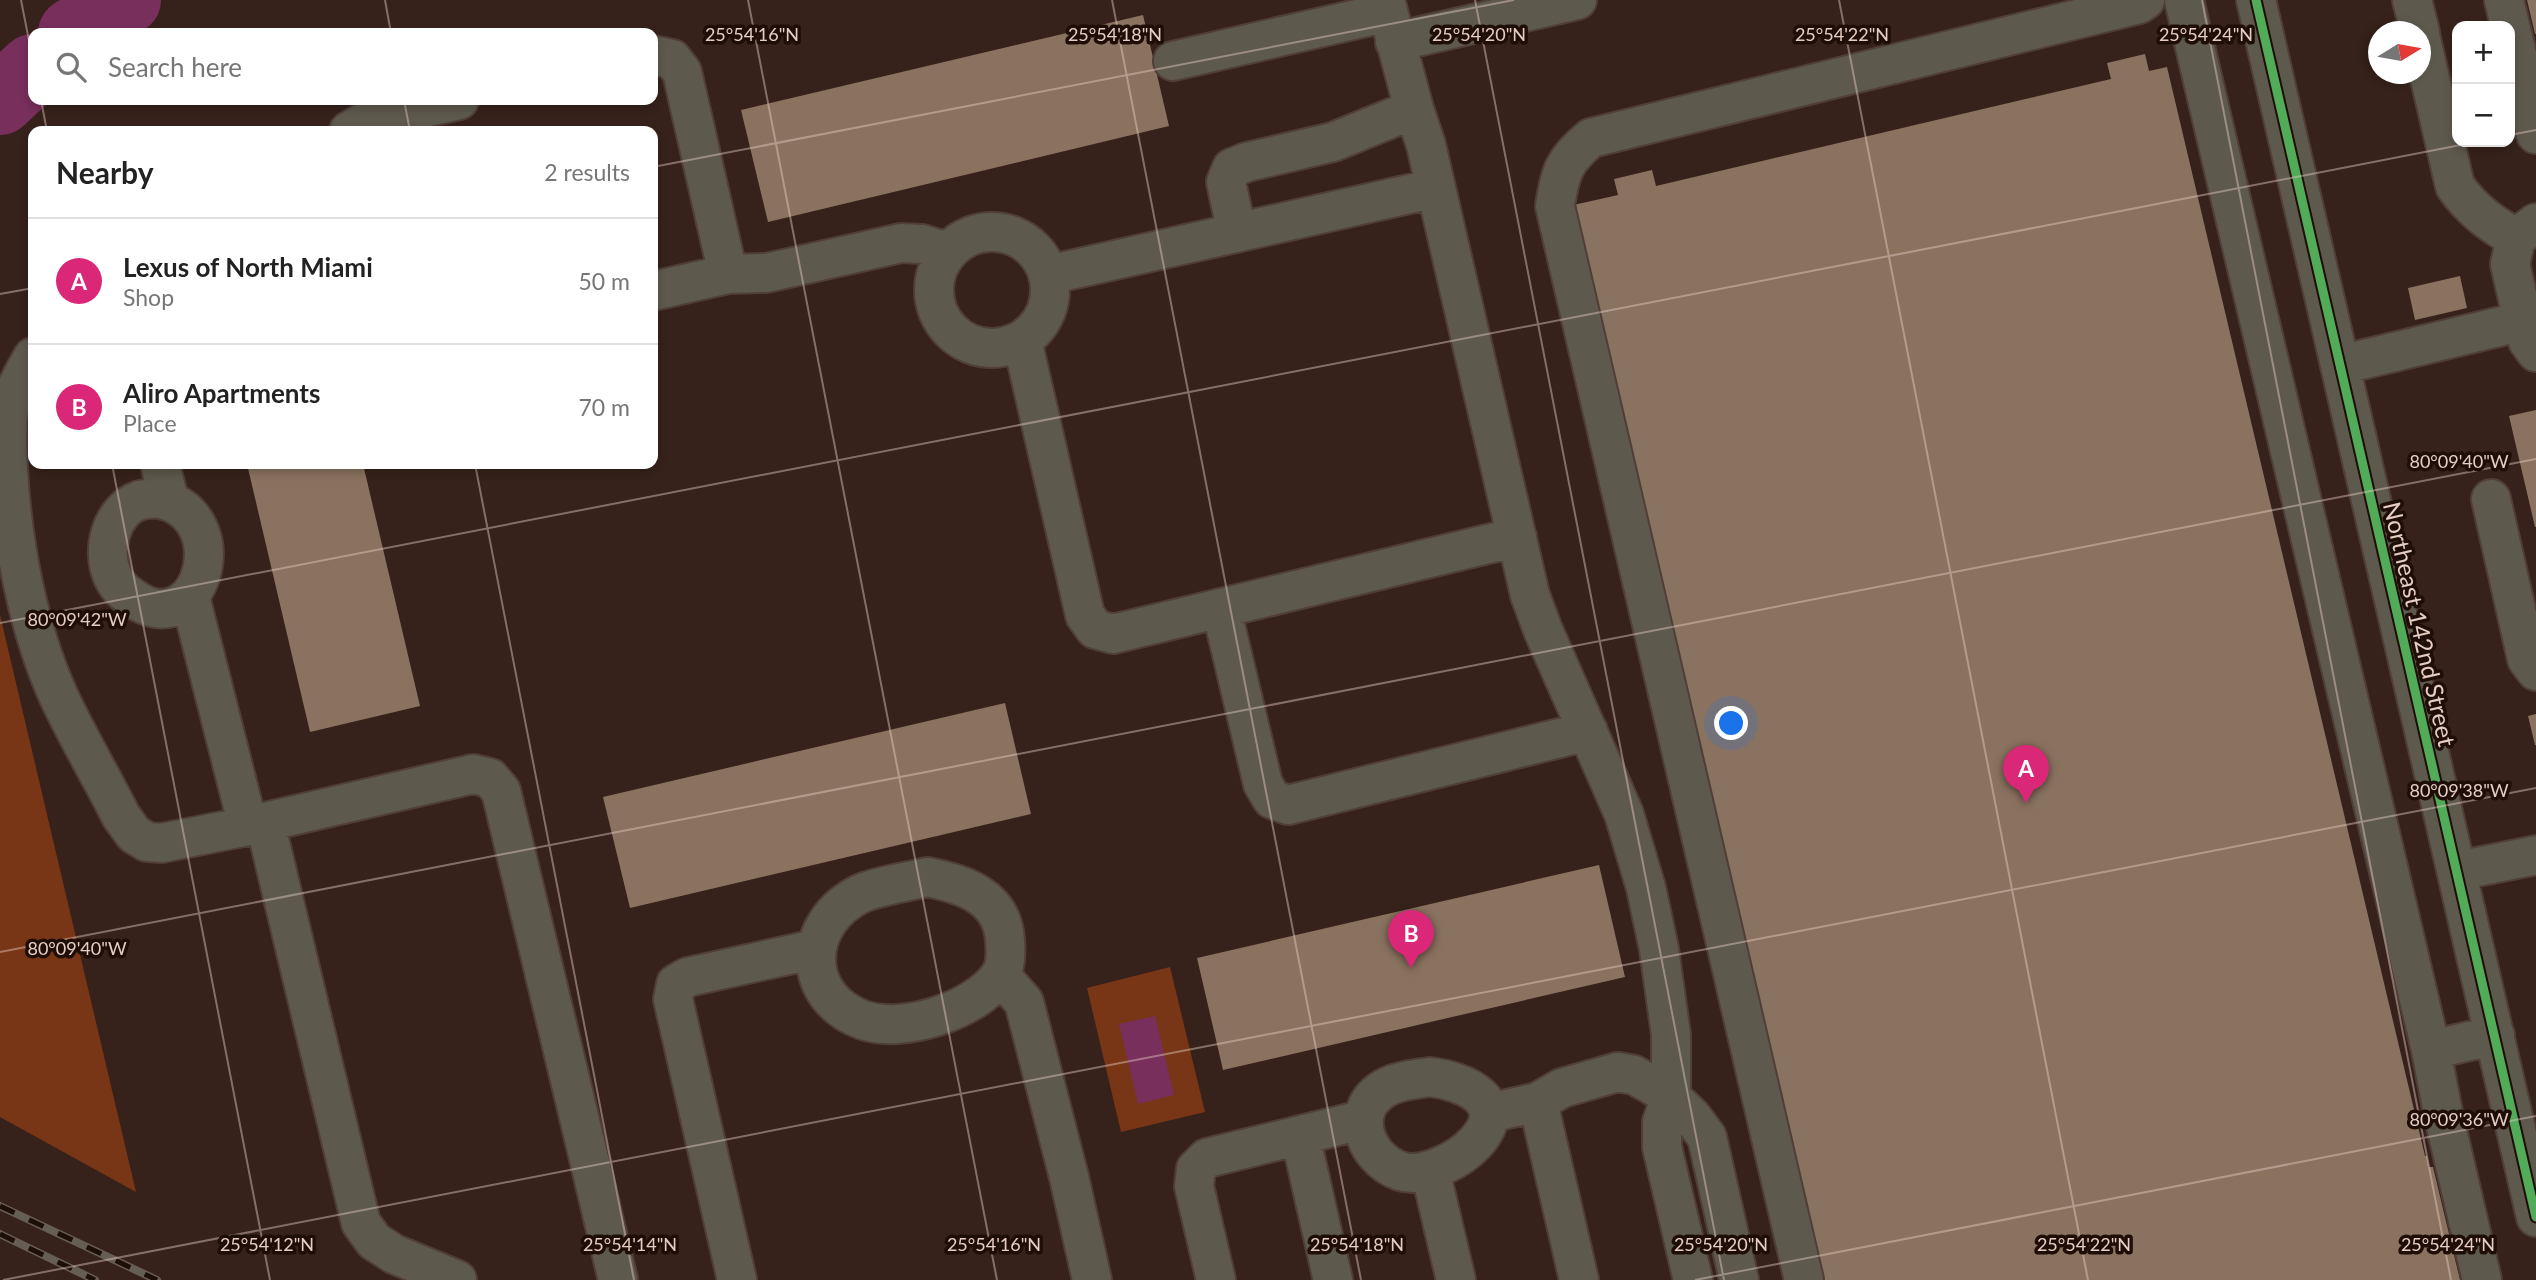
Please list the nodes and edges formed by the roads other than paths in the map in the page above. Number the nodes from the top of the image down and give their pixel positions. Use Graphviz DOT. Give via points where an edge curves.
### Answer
graph roads {
  1 [pos="1577,0"];
  2 [pos="2145,0"];
  3 [pos="2184,0"];
  4 [pos="2256,0"];
  5 [pos="2412,0"];
  6 [pos="2504,0"];
  7 [pos="1390,18"];
  8 [pos="2417,21"];
  9 [pos="658,56"];
  10 [pos="1173,61"];
  11 [pos="2431,81"];
  12 [pos="437,105"];
  13 [pos="1414,109"];
  14 [pos="357,126"];
  15 [pos="2536,134"];
  16 [pos="1436,188"];
  17 [pos="2526,230"];
  18 [pos="1237,233"];
  19 [pos="947,253"];
  20 [pos="728,274"];
  21 [pos="1048,275"];
  22 [pos="658,290"];
  23 [pos="2529,336"];
  24 [pos="1021,340"];
  25 [pos="2340,365"];
  26 [pos="28,366"];
  27 [pos="161,469"];
  28 [pos="2491,499"];
  29 [pos="169,500"];
  30 [pos="1517,537"];
  31 [pos="190,597"];
  32 [pos="1221,608"];
  33 [pos="2536,671"];
  34 [pos="1588,731"];
  35 [pos="257,824"];
  36 [pos="2536,855"];
  37 [pos="2457,872"];
  38 [pos="816,949"];
  39 [pos="1000,975"];
  40 [pos="2495,1035"];
  41 [pos="2431,1050"];
  42 [pos="1671,1097"];
  43 [pos="1538,1102"];
  44 [pos="1489,1113"];
  45 [pos="1362,1120"];
  46 [pos="1300,1135"];
  47 [pos="1430,1170"];
  48 [pos="2536,1217"];
  49 [pos="457,1280"];
  50 [pos="618,1280"];
  51 [pos="737,1280"];
  52 [pos="1092,1280"];
  53 [pos="1216,1280"];
  54 [pos="1333,1280"];
  55 [pos="1455,1280"];
  56 [pos="1579,1280"];
  57 [pos="1693,1280"];
  58 [pos="1738,1280"];
  59 [pos="1804,1280"];
  60 [pos="2482,1280"];
  1 -- 7 [label="street"];
  2 -- 59 [label="street" via="1591,138 1573,153 1559,178 1555,206"];
  3 -- 41 [label="street"];
  4 -- 25 [label="street, Northeast 142nd Street"];
  5 -- 8 [label="street"];
  6 -- 15 [label="street"];
  7 -- 10 [label="street"];
  7 -- 13 [label="street"];
  9 -- 20 [label="street" via="672,59 682,72"];
  11 -- 17 [label="street" via="2455,186 2489,223"];
  12 -- 14 [label="street"];
  13 -- 16 [label="street"];
  13 -- 18 [label="street" via="1333,142 1232,168 1226,182"];
  16 -- 18 [label="street"];
  16 -- 30 [label="street"];
  17 -- 23 [label="street" via="2510,264"];
  18 -- 21 [label="street"];
  19 -- 20 [label="street" via="901,243 766,274"];
  19 -- 21 [label="street" via="960,240 995,231 1029,245"];
  19 -- 24 [label="street" via="934,286 943,321 971,344 988,348"];
  20 -- 22 [label="street"];
  21 -- 24 [label="street" via="1045,311 1037,327"];
  23 -- 25 [label="street"];
  24 -- 32 [label="street" via="1086,615 1095,629 1113,634"];
  25 -- 37 [label="street, Northeast 142nd Street"];
  26 -- 35 [label="street" via="9,410 12,521 35,627 58,695 134,834 162,844"];
  27 -- 29 [label="street"];
  28 -- 33 [label="street" via="2527,659"];
  29 -- 31 [label="street" via="197,525 204,542 199,584"];
  29 -- 31 [label="street" via="140,500 127,508 108,540 107,560 114,580 145,605 160,608"];
  30 -- 32 [label="street"];
  30 -- 34 [label="street" via="1542,630"];
  31 -- 35 [label="street"];
  32 -- 34 [label="street" via="1263,784 1272,799 1288,805"];
  34 -- 42 [label="street" via="1624,814 1646,888 1671,1035"];
  35 -- 49 [label="street" via="361,1223 374,1241 394,1254"];
  35 -- 50 [label="street" via="473,774 490,778 501,791"];
  36 -- 37 [label="street"];
  37 -- 40 [label="street, Northeast 142nd Street"];
  38 -- 39 [label="street" via="816,969 831,1000 851,1016 891,1026 964,1005"];
  38 -- 39 [label="street" via="826,926 860,894 927,877 968,887 989,901 1005,931"];
  38 -- 51 [label="street" via="688,977 676,984 673,999"];
  39 -- 52 [label="street" via="1024,1002"];
  40 -- 41 [label="street"];
  40 -- 48 [label="street, Northeast 142nd Street"];
  41 -- 60 [label="street"];
  42 -- 43 [label="street" via="1634,1075 1618,1072 1562,1088"];
  42 -- 57 [label="street" via="1662,1122 1662,1147"];
  42 -- 58 [label="street" via="1707,1138"];
  43 -- 44 [label="street"];
  43 -- 56 [label="street"];
  44 -- 45 [label="street" via="1484,1099 1472,1089 1451,1079 1430,1077 1388,1086 1369,1102"];
  44 -- 47 [label="street" via="1486,1131 1474,1145 1460,1157"];
  45 -- 46 [label="street"];
  45 -- 47 [label="street" via="1369,1147 1384,1162 1402,1172"];
  46 -- 53 [label="street" via="1207,1158 1196,1169 1194,1186"];
  46 -- 54 [label="street"];
  47 -- 55 [label="street"];
}
